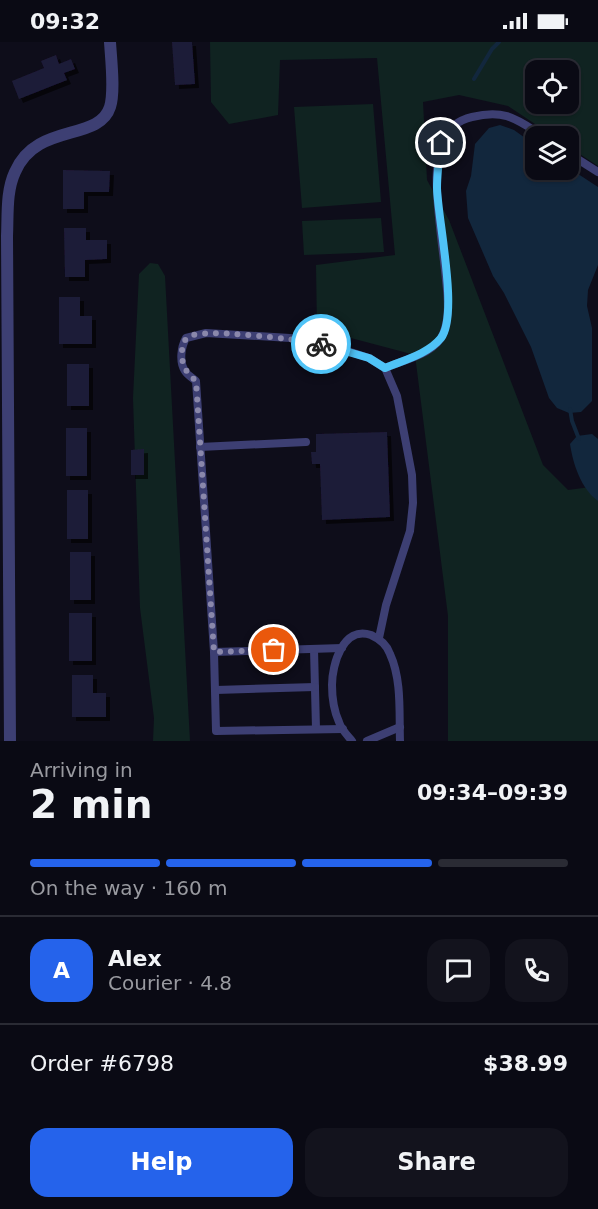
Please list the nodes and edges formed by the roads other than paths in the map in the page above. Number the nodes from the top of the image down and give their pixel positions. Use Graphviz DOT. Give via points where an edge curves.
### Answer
graph roads {
  1 [pos="110,42"];
  2 [pos="527,126"];
  3 [pos="579,160"];
  4 [pos="598,172"];
  5 [pos="4,209"];
  6 [pos="385,368"];
  7 [pos="306,442"];
  8 [pos="200,447"];
  9 [pos="379,638"];
  10 [pos="342,648"];
  11 [pos="314,649"];
  12 [pos="214,652"];
  13 [pos="315,687"];
  14 [pos="216,690"];
  15 [pos="400,727"];
  16 [pos="316,729"];
  17 [pos="343,729"];
  18 [pos="10,741"];
  19 [pos="352,741"];
  20 [pos="367,741"];
  21 [pos="400,741"];
  1 -- 5 [label="street" via="111,106 105,117 98,124 33,147 15,171"];
  2 -- 6 [label="lane" via="499,113 463,119 448,131 441,143 437,190 447,293 443,336 432,348"];
  3 -- 4 [label="lane"];
  5 -- 18 [label="street"];
  6 -- 8 [label="lane" via="369,358 319,344 272,337 192,335 182,345 182,359 185,371 196,381"];
  6 -- 9 [label="lane" via="397,396 412,475 413,503 410,531"];
  7 -- 8 [label="lane"];
  8 -- 12 [label="lane"];
  9 -- 10 [label="lane" via="355,635"];
  9 -- 15 [label="lane" via="395,668"];
  10 -- 11 [label="lane"];
  10 -- 17 [label="lane" via="334,666 332,685"];
  11 -- 12 [label="lane"];
  11 -- 13 [label="lane"];
  12 -- 14 [label="lane"];
  13 -- 14 [label="lane"];
  13 -- 16 [label="lane"];
  14 -- 16 [label="lane" via="216,731"];
  15 -- 20 [label="lane"];
  15 -- 21 [label="lane"];
  16 -- 17 [label="lane"];
  17 -- 19 [label="lane"];
}
